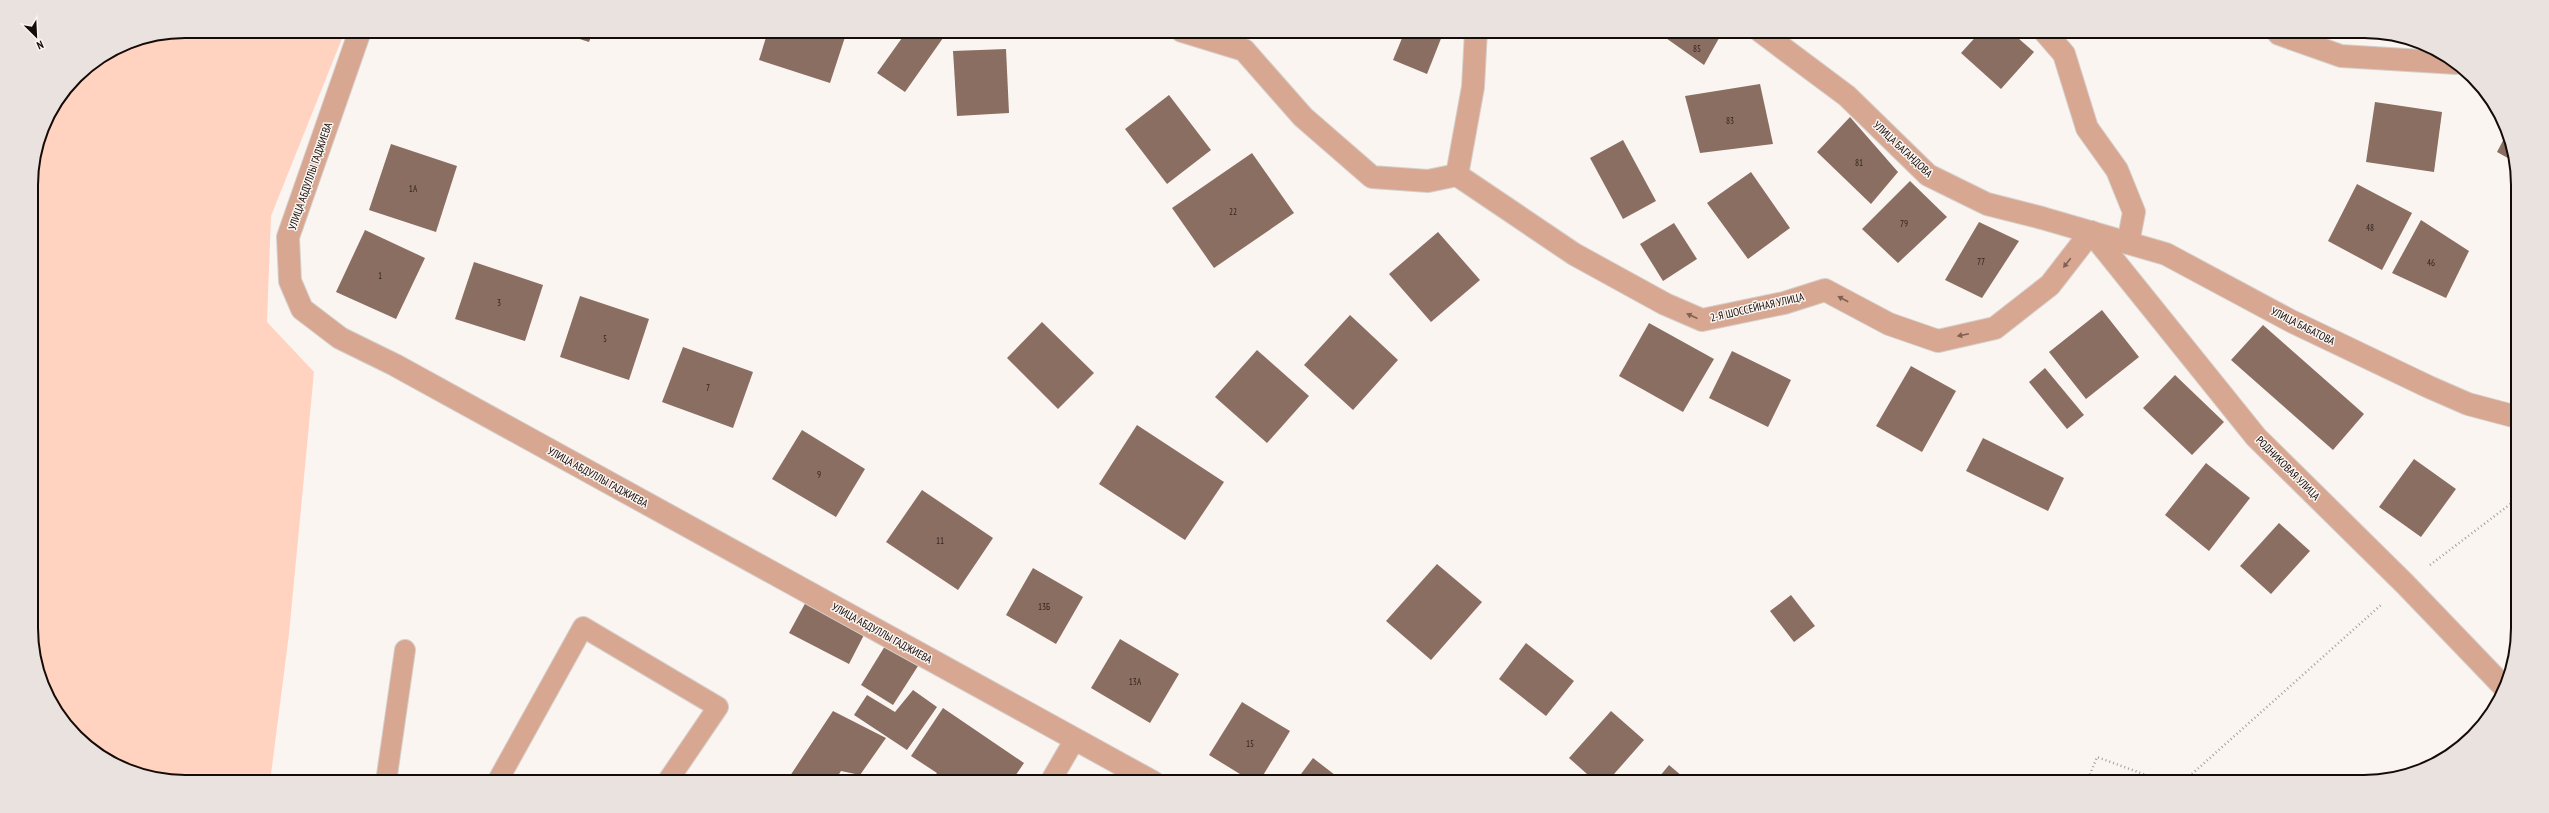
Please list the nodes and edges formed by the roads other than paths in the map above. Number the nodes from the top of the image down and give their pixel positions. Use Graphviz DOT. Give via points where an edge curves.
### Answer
graph roads {
  1 [pos="358,38"];
  2 [pos="1205,38"];
  3 [pos="1476,38"];
  4 [pos="1769,38"];
  5 [pos="2050,38"];
  6 [pos="2290,38"];
  7 [pos="2442,61"];
  8 [pos="1457,175"];
  9 [pos="2091,232"];
  10 [pos="2128,243"];
  11 [pos="2511,415"];
  12 [pos="404,650"];
  13 [pos="2500,683"];
  14 [pos="1075,739"];
  15 [pos="387,775"];
  16 [pos="501,775"];
  17 [pos="672,775"];
  18 [pos="1054,775"];
  19 [pos="1140,775"];
  1 -- 14 [label="street, УЛИЦА АБДУЛЛЫ ГАДЖИЕВА" via="288,237 290,281 302,309 340,338 395,365"];
  2 -- 8 [label="street" via="1244,50 1303,117 1372,177 1428,181"];
  3 -- 8 [label="street" via="1473,87"];
  4 -- 9 [label="street, УЛИЦА БАГАНДОВА" via="1847,96 1928,174 1987,204"];
  5 -- 10 [label="street" via="2064,54 2087,128 2117,170 2134,212"];
  6 -- 7 [label="street" via="2341,56"];
  9 -- 8 [label="street, 2-Я ШОССЕЙНАЯ УЛИЦА, one-way" via="2050,285 1995,328 1938,341 1889,324 1825,290 1784,303 1702,320 1665,304 1574,254"];
  9 -- 10 [label="street, УЛИЦА БАБАТОВА"];
  9 -- 13 [label="street, РОДНИКОВАЯ УЛИЦА" via="2256,438 2405,584"];
  10 -- 11 [label="street, УЛИЦА БАБАТОВА" via="2166,254 2291,321 2429,387 2468,404"];
  12 -- 15 [label="lane"];
  14 -- 18 [label="lane"];
  14 -- 19 [label="street, УЛИЦА АБДУЛЛЫ ГАДЖИЕВА"];
  16 -- 17 [label="lane" via="583,627 718,707"];
}
